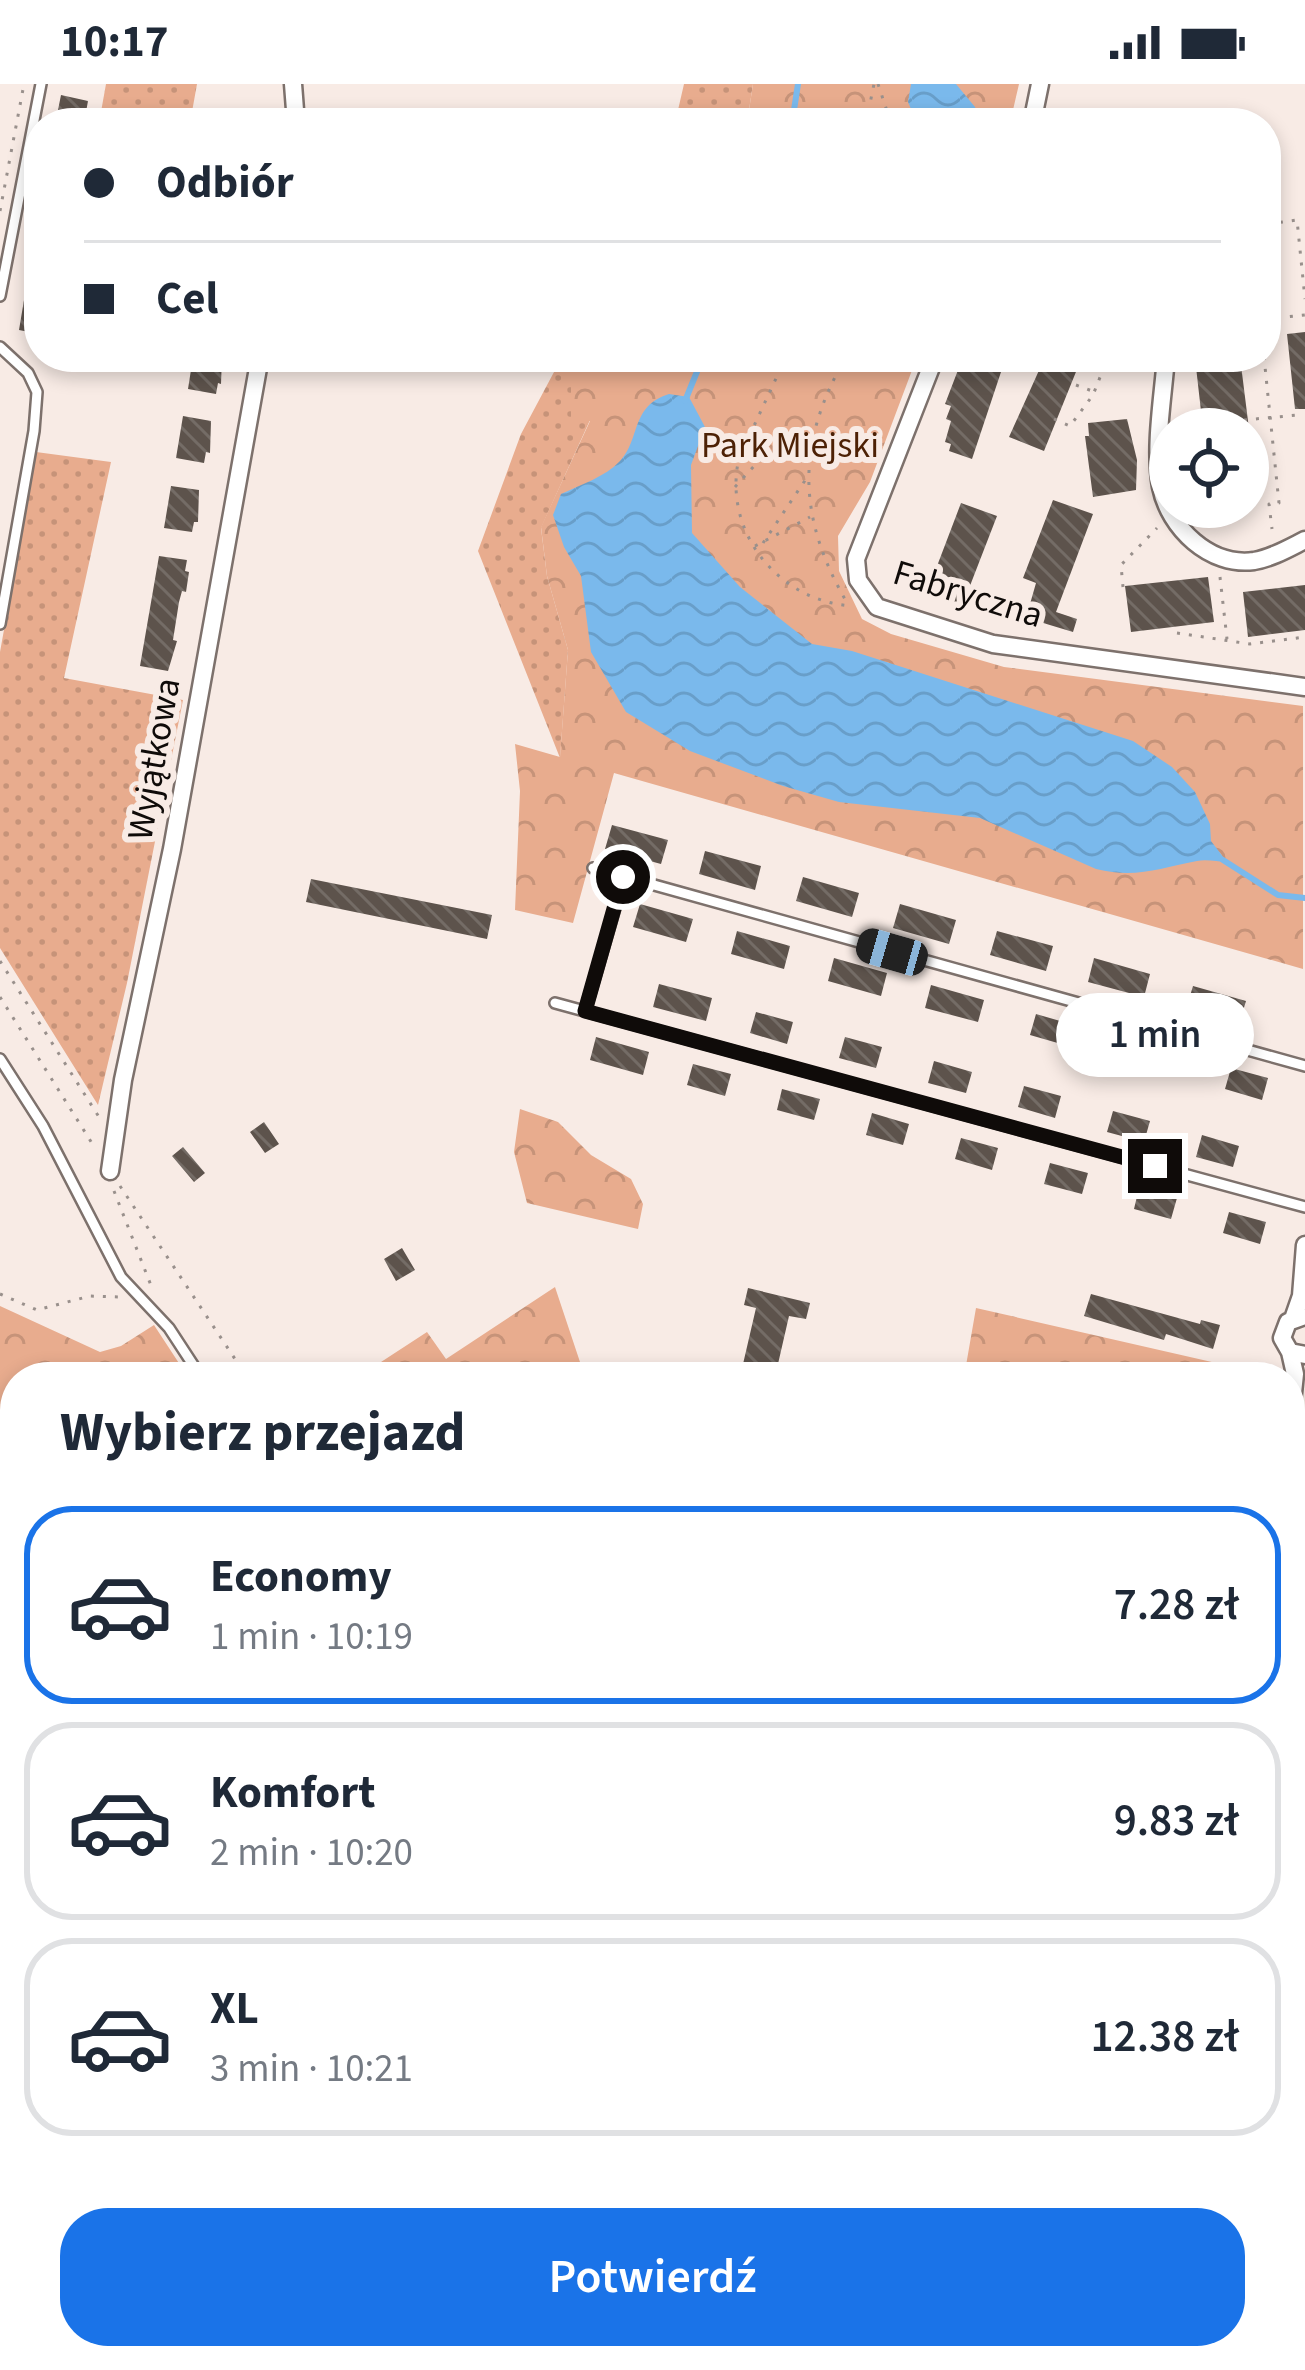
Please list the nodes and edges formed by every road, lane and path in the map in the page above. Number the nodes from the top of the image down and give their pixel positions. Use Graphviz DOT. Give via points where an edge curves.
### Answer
graph roads {
  1 [pos="24,84"];
  2 [pos="24,172"];
  3 [pos="0,211"];
  4 [pos="1281,222"];
  5 [pos="1305,226"];
  6 [pos="1298,227"];
  7 [pos="0,296"];
  8 [pos="1305,299"];
  9 [pos="0,347"];
  10 [pos="24,369"];
  11 [pos="27,372"];
  12 [pos="257,372"];
  13 [pos="779,372"];
  14 [pos="838,372"];
  15 [pos="928,372"];
  16 [pos="1102,372"];
  17 [pos="1165,372"];
  18 [pos="1266,372"];
  19 [pos="1076,385"];
  20 [pos="1094,392"];
  21 [pos="1298,415"];
  22 [pos="1270,417"];
  23 [pos="1054,419"];
  24 [pos="811,437"];
  25 [pos="808,478"];
  26 [pos="735,487"];
  27 [pos="812,516"];
  28 [pos="1156,528"];
  29 [pos="1271,529"];
  30 [pos="1305,540"];
  31 [pos="763,543"];
  32 [pos="752,547"];
  33 [pos="1219,568"];
  34 [pos="1123,587"];
  35 [pos="0,624"];
  36 [pos="1177,633"];
  37 [pos="1305,637"];
  38 [pos="1227,640"];
  39 [pos="1305,687"];
  40 [pos="592,868"];
  41 [pos="623,877"];
  42 [pos="0,962"];
  43 [pos="0,997"];
  44 [pos="555,1003"];
  45 [pos="585,1011"];
  46 [pos="0,1059"];
  47 [pos="1305,1066"];
  48 [pos="117,1123"];
  49 [pos="110,1172"];
  50 [pos="1305,1207"];
  51 [pos="1305,1246"];
  52 [pos="0,1294"];
  53 [pos="156,1295"];
  54 [pos="149,1307"];
  55 [pos="1301,1310"];
  56 [pos="1300,1354"];
  57 [pos="191,1362"];
  58 [pos="237,1362"];
  1 -- 3 [label="path"];
  2 -- 7 [label="lane"];
  4 -- 6 [label="path" via="1297,220"];
  5 -- 6 [label="path"];
  6 -- 8 [label="path"];
  9 -- 10 [label="lane"];
  11 -- 35 [label="lane" via="38,392 34,431"];
  12 -- 48 [label="street, Wyjątkowa"];
  13 -- 26 [label="path" via="739,458"];
  14 -- 24 [label="path"];
  15 -- 39 [label="street, Fabryczna" via="856,559 858,580 877,607 1011,648"];
  16 -- 20 [label="path"];
  17 -- 30 [label="street" via="1161,485 1180,528 1199,547 1238,561"];
  18 -- 22 [label="path"];
  19 -- 20 [label="path"];
  20 -- 23 [label="path" via="1070,426"];
  21 -- 22 [label="path"];
  22 -- 29 [label="path" via="1280,503 1269,504"];
  24 -- 25 [label="path"];
  24 -- 26 [label="path" via="766,454"];
  25 -- 27 [label="path"];
  25 -- 31 [label="path"];
  26 -- 32 [label="path"];
  27 -- 31 [label="path"];
  27 -- 32 [label="path" via="829,569 853,606 782,580"];
  28 -- 34 [label="path" via="1121,565"];
  31 -- 32 [label="path"];
  33 -- 38 [label="path"];
  36 -- 38 [label="path"];
  37 -- 38 [label="path"];
  40 -- 41 [label="lane"];
  41 -- 45 [label="lane"];
  41 -- 47 [label="lane"];
  42 -- 48 [label="path" via="100,1119"];
  43 -- 49 [label="path"];
  44 -- 45 [label="lane"];
  45 -- 50 [label="lane"];
  46 -- 54 [label="lane" via="121,1276"];
  48 -- 49 [label="street, Wyjątkowa"];
  49 -- 53 [label="path"];
  49 -- 58 [label="path"];
  51 -- 55 [label="street"];
  52 -- 54 [label="path" via="38,1310 116,1295"];
  54 -- 57 [label="lane"];
  55 -- 56 [label="street" via="1282,1338"];
}
